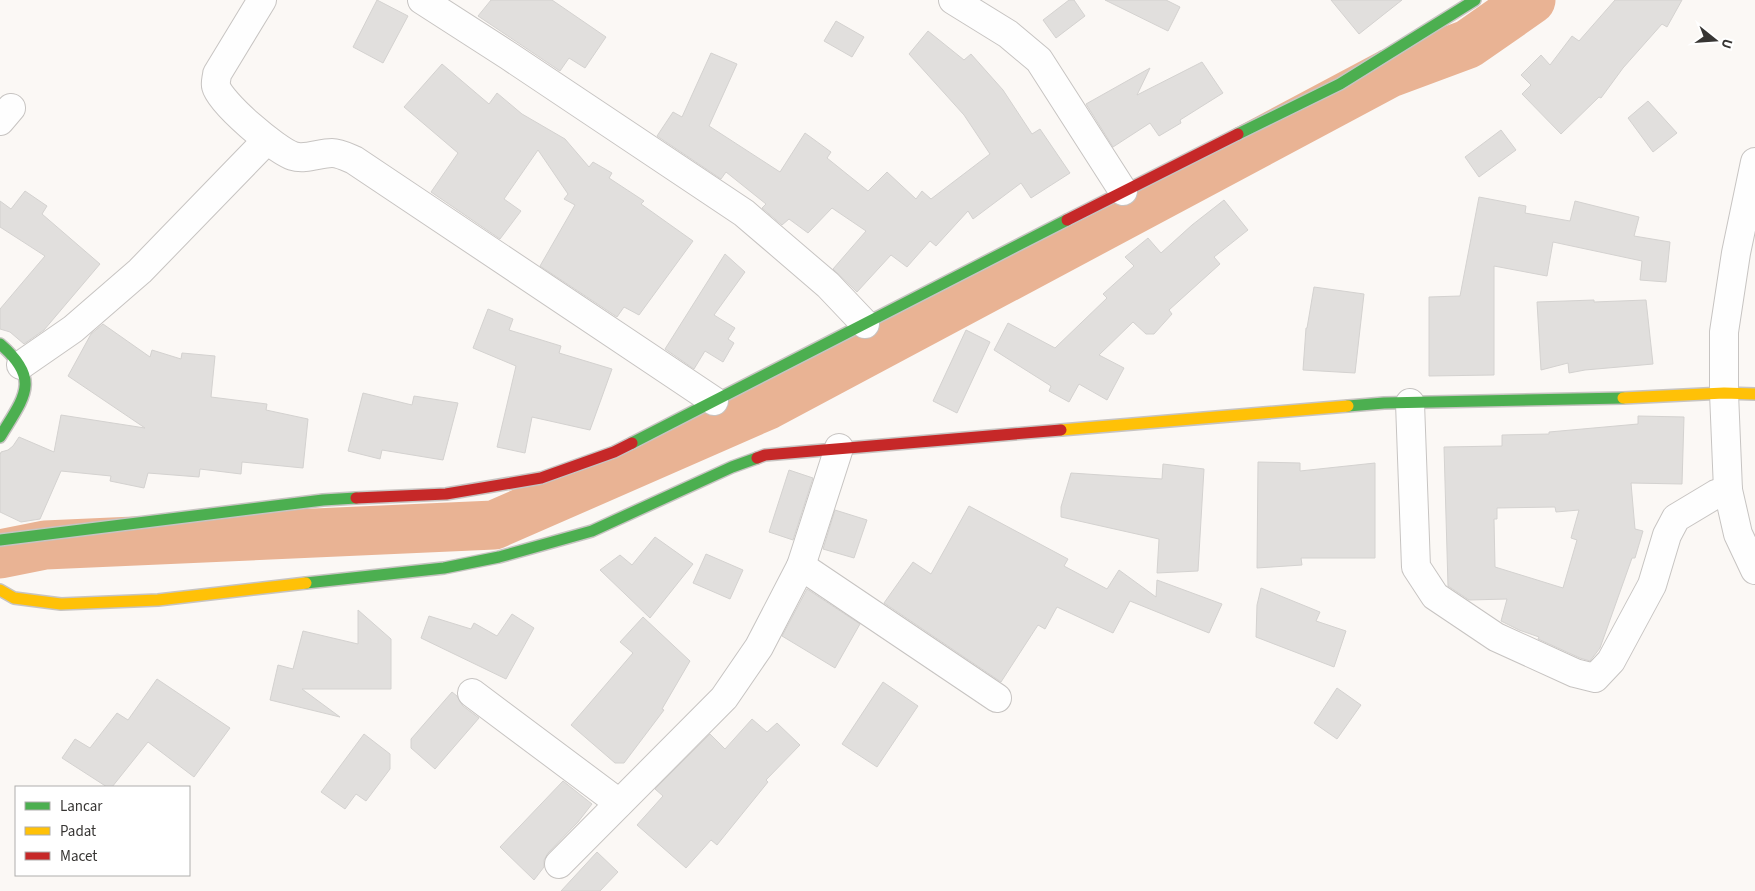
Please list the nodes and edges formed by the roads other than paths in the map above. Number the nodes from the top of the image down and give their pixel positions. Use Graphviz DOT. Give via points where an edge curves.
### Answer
graph roads {
  1 [pos="262,0"];
  2 [pos="422,0"];
  3 [pos="953,0"];
  4 [pos="1465,2"];
  5 [pos="267,140"];
  6 [pos="1755,162"];
  7 [pos="1123,191"];
  8 [pos="864,324"];
  9 [pos="0,344"];
  10 [pos="21,365"];
  11 [pos="1724,393"];
  12 [pos="1755,394"];
  13 [pos="714,401"];
  14 [pos="1410,402"];
  15 [pos="0,437"];
  16 [pos="839,448"];
  17 [pos="1714,496"];
  18 [pos="0,540"];
  19 [pos="801,566"];
  20 [pos="1755,570"];
  21 [pos="0,590"];
  22 [pos="472,693"];
  23 [pos="997,698"];
  24 [pos="619,803"];
  25 [pos="559,864"];
  1 -- 5 [label="street" via="217,74 216,86 241,118"];
  2 -- 8 [label="street" via="744,213 828,285"];
  3 -- 7 [label="street" via="1008,34 1039,60"];
  4 -- 7 [label="street" via="1340,84"];
  5 -- 10 [label="street" via="140,270 73,329"];
  5 -- 13 [label="street" via="294,156 332,153 354,160"];
  6 -- 11 [label="street" via="1724,332"];
  7 -- 8 [label="street"];
  8 -- 13 [label="street"];
  9 -- 10 [label="street"];
  10 -- 15 [label="street" via="26,385"];
  11 -- 12 [label="street"];
  11 -- 14 [label="street"];
  11 -- 17 [label="street"];
  13 -- 18 [label="street" via="614,452 541,478 446,494 324,500"];
  14 -- 16 [label="street"];
  14 -- 17 [label="street" via="1416,567 1435,596 1496,637 1575,673 1595,678 1611,661 1652,586 1676,518"];
  16 -- 19 [label="street"];
  16 -- 21 [label="street" via="765,455 592,531 499,557 444,568 158,600 62,604 14,598"];
  17 -- 20 [label="street" via="1738,534"];
  19 -- 23 [label="street"];
  19 -- 24 [label="street" via="759,647 724,698"];
  22 -- 24 [label="street"];
  24 -- 25 [label="street"];
}
